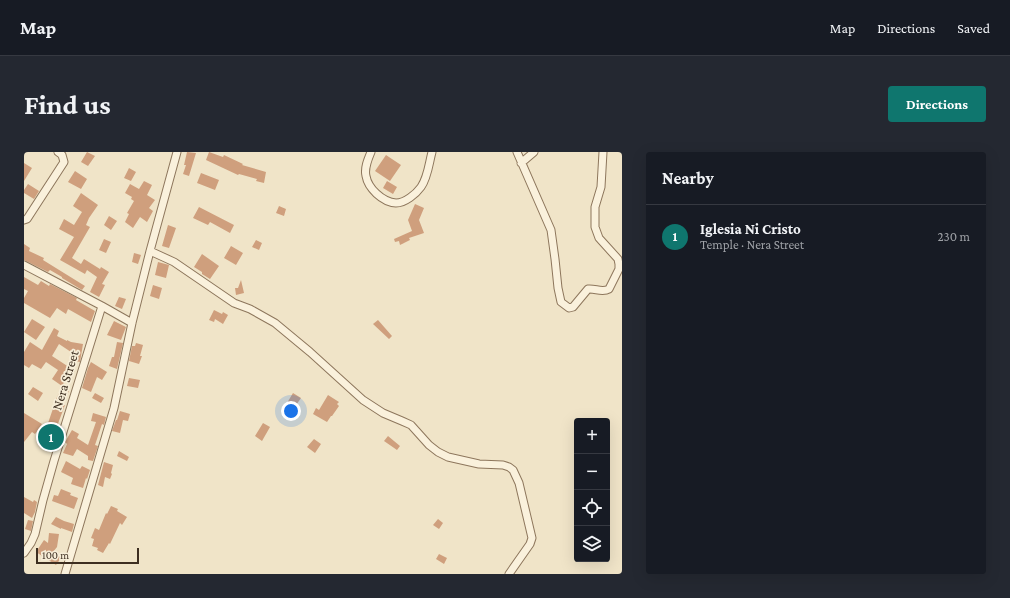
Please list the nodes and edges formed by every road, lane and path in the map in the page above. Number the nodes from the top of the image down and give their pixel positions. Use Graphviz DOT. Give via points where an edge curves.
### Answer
graph roads {
  1 [pos="58,152"];
  2 [pos="176,152"];
  3 [pos="371,152"];
  4 [pos="432,152"];
  5 [pos="518,152"];
  6 [pos="534,152"];
  7 [pos="603,152"];
  8 [pos="521,163"];
  9 [pos="24,220"];
  10 [pos="150,251"];
  11 [pos="24,265"];
  12 [pos="102,306"];
  13 [pos="132,323"];
  14 [pos="24,553"];
  15 [pos="65,574"];
  16 [pos="509,574"];
  1 -- 9 [label="street" via="64,162"];
  2 -- 10 [label="street"];
  3 -- 4 [label="street" via="365,175 368,184 384,200 395,203 404,201 420,188 425,180"];
  5 -- 8 [label="street"];
  6 -- 8 [label="street"];
  7 -- 8 [label="street" via="601,187 595,207 595,227 599,238 618,259 619,269 609,289 588,289 573,307 569,308 561,302 551,230"];
  10 -- 13 [label="street"];
  10 -- 16 [label="street" via="174,262 234,303 275,323 363,400 411,426 438,452 448,457 479,464 503,465 513,470 519,483 532,538"];
  11 -- 12 [label="street"];
  12 -- 13 [label="street"];
  12 -- 14 [label="street, Nera Street" via="54,461 35,534"];
  13 -- 15 [label="street" via="114,408"];
}
